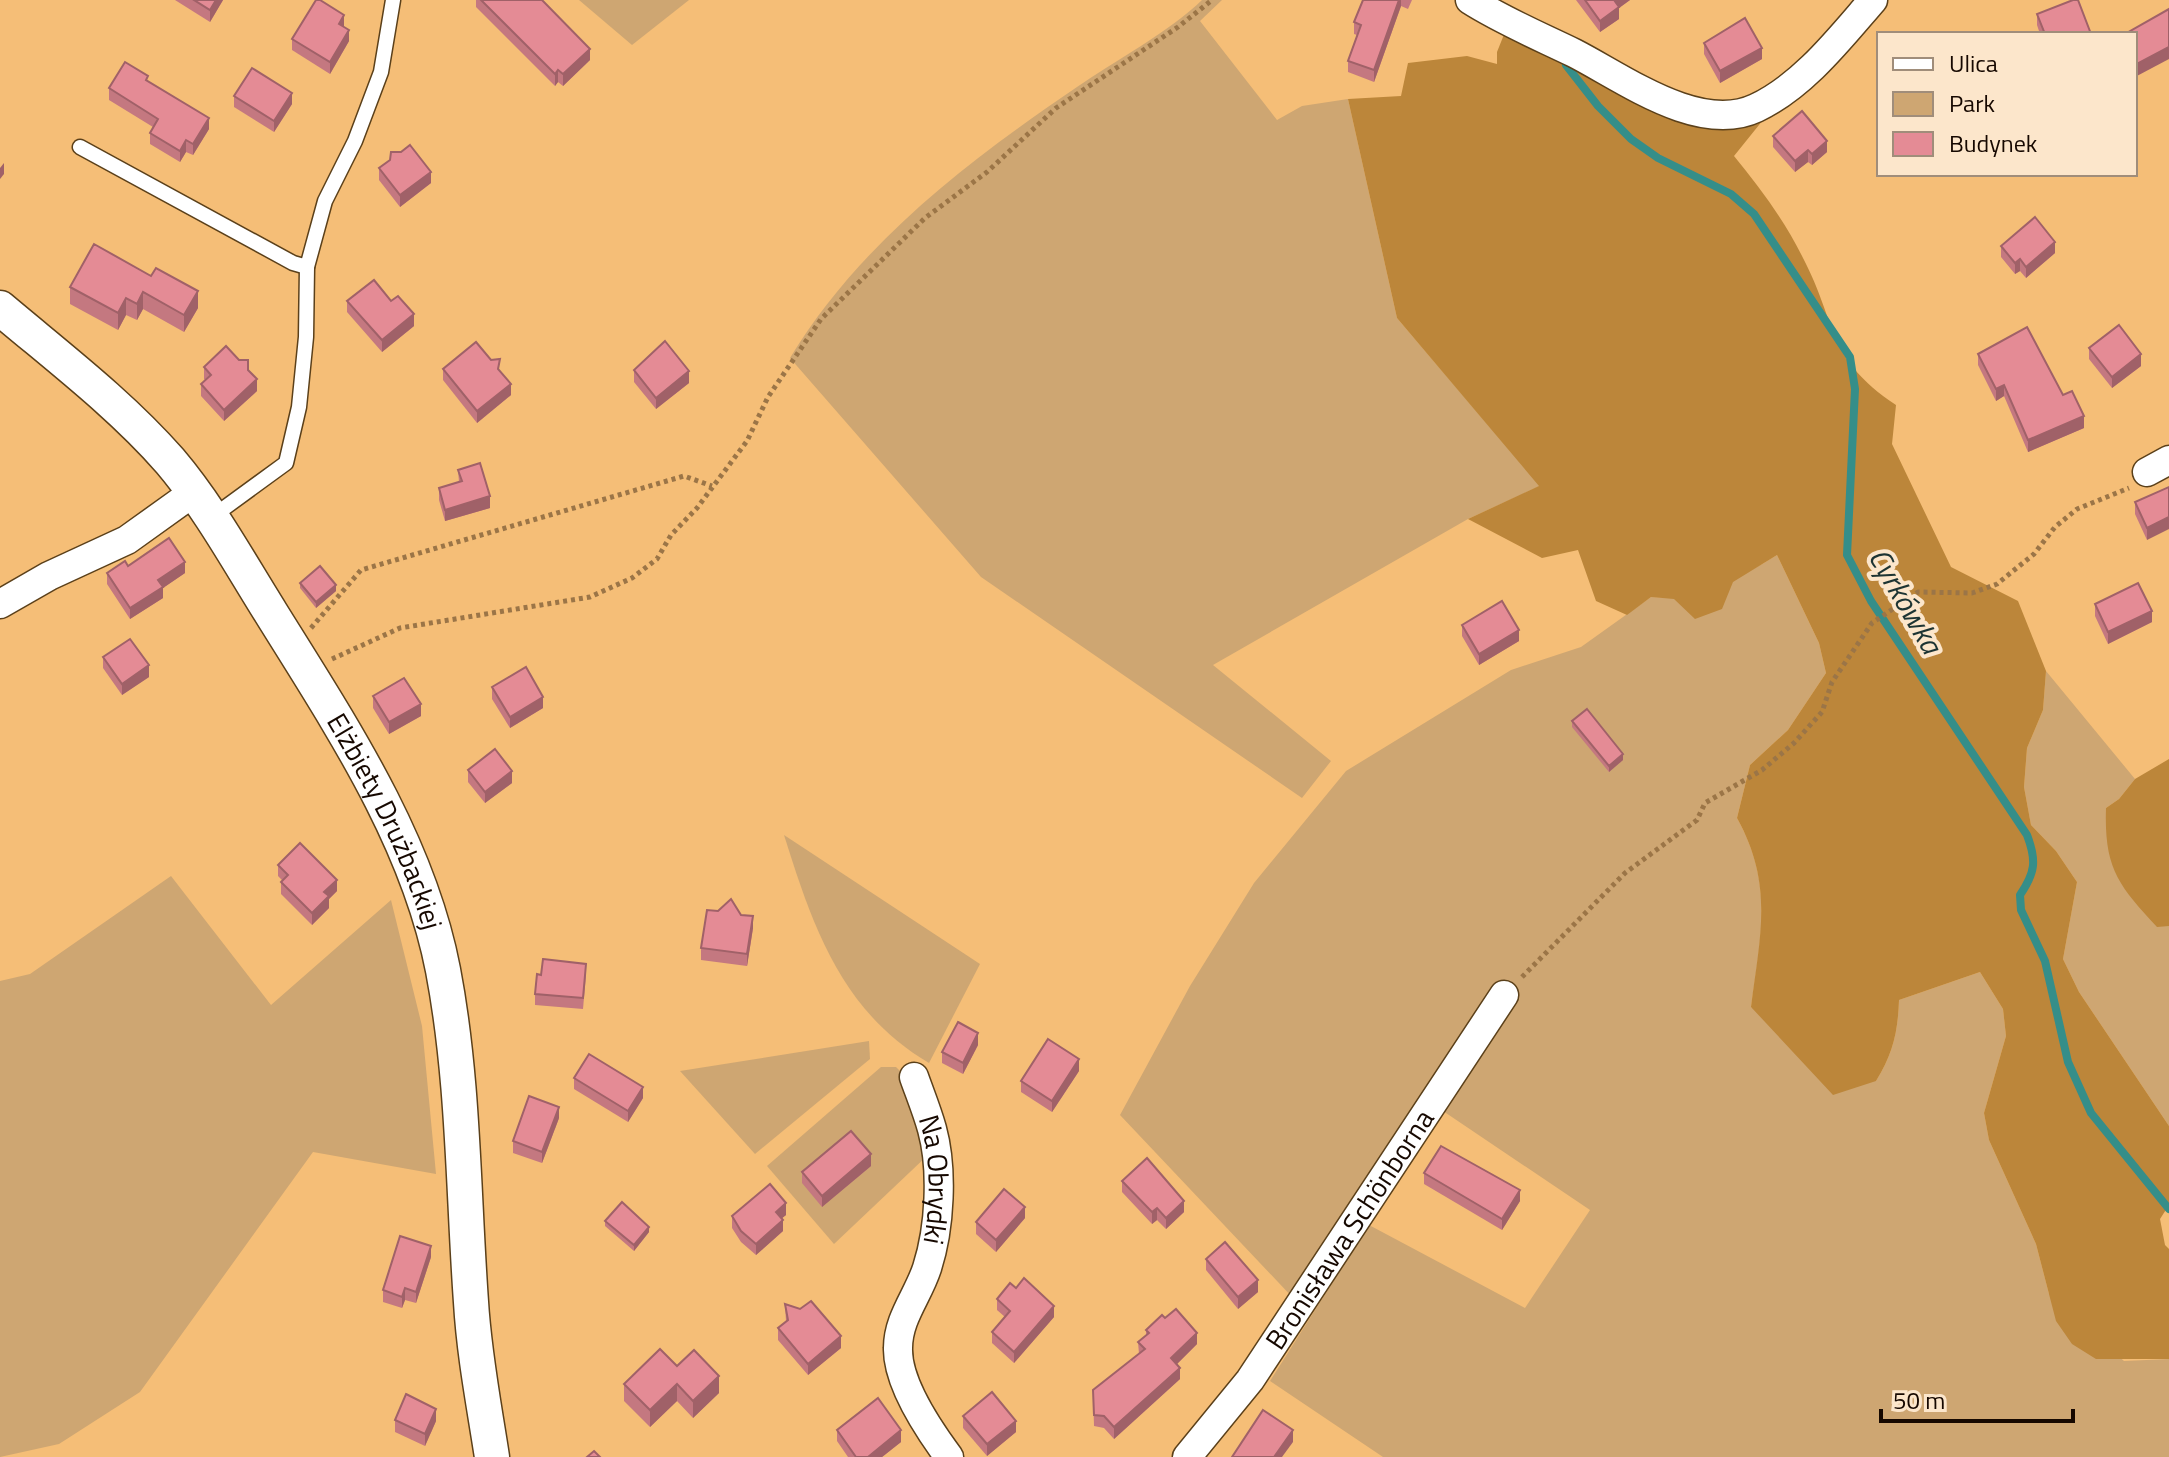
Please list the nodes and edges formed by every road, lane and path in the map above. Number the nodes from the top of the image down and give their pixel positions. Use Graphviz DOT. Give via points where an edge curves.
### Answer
graph roads {
  1 [pos="393,0"];
  2 [pos="1212,0"];
  3 [pos="1470,0"];
  4 [pos="1873,0"];
  5 [pos="80,147"];
  6 [pos="307,267"];
  7 [pos="0,308"];
  8 [pos="2158,466"];
  9 [pos="712,486"];
  10 [pos="203,505"];
  11 [pos="0,604"];
  12 [pos="294,652"];
  13 [pos="1504,995"];
  14 [pos="914,1077"];
  15 [pos="492,1457"];
  16 [pos="949,1457"];
  17 [pos="1187,1457"];
  1 -- 6 [label="lane" via="381,72 325,201"];
  2 -- 9 [label="path" via="1056,108 987,172 925,218 821,319 768,397 747,441"];
  3 -- 4 [label="street" via="1648,95 1727,116 1756,108 1799,77"];
  5 -- 6 [label="lane"];
  6 -- 10 [label="lane" via="299,407 286,463"];
  7 -- 10 [label="street, Elżbiety Drużbackiej" via="113,404 170,461"];
  8 -- 13 [label="path" via="2127,489 2077,509 1997,584 1972,593 1918,592 1872,623 1832,682 1822,712 1794,743 1762,770 1705,803 1697,820 1625,873"];
  9 -- 12 [label="path" via="684,476 361,570"];
  9 -- 12 [label="path" via="657,559 632,578 590,597 400,628 337,659"];
  10 -- 11 [label="street"];
  10 -- 12 [label="street, Elżbiety Drużbackiej"];
  12 -- 15 [label="street, Elżbiety Drużbackiej" via="397,832 442,966 459,1081 471,1306"];
  13 -- 17 [label="street, Bronisława Schönborna" via="1250,1380"];
  14 -- 16 [label="street, Na Obrydki" via="933,1131 934,1231 927,1269 903,1319 897,1350 918,1416"];
}
